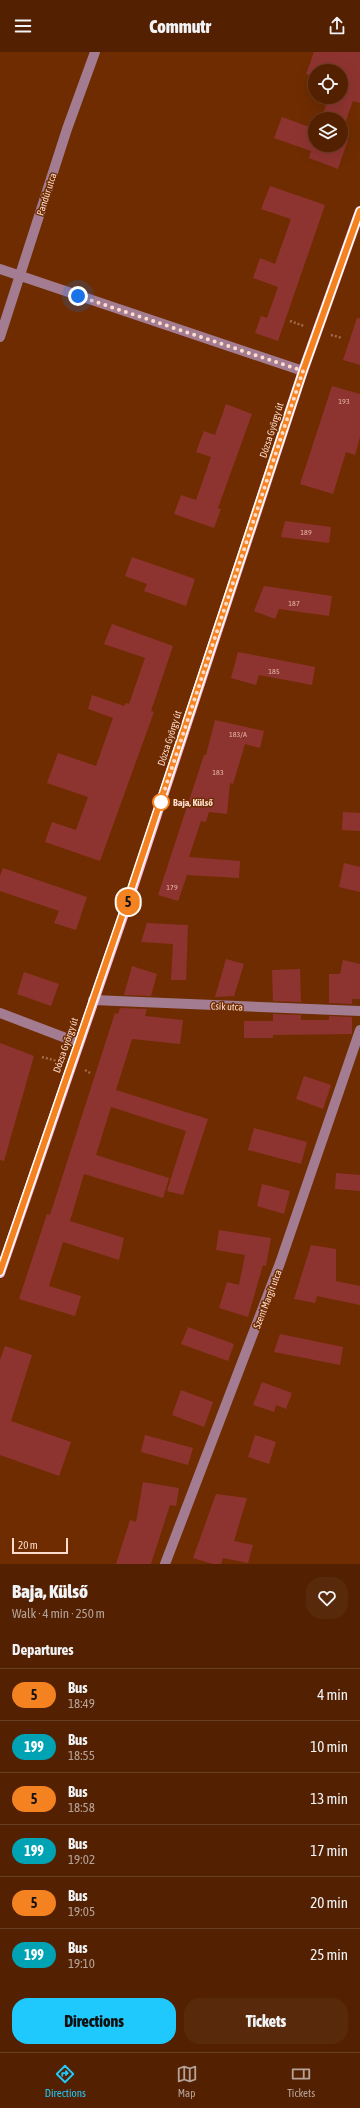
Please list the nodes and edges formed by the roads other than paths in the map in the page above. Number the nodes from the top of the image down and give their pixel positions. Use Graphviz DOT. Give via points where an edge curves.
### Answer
graph roads {
  1 [pos="96,52"];
  2 [pos="360,211"];
  3 [pos="0,269"];
  4 [pos="19,276"];
  5 [pos="0,337"];
  6 [pos="303,371"];
  7 [pos="93,1000"];
  8 [pos="360,1011"];
  9 [pos="0,1013"];
  10 [pos="360,1030"];
  11 [pos="79,1042"];
  12 [pos="0,1272"];
  13 [pos="165,1564"];
  1 -- 4 [label="street, Pandúr utca" via="67,129"];
  2 -- 6 [label="main road, Dózsa György út"];
  3 -- 4 [label="street"];
  4 -- 5 [label="street, Pandúr utca"];
  4 -- 6 [label="street"];
  6 -- 7 [label="main road, Dózsa György út"];
  7 -- 8 [label="street, Csík utca"];
  7 -- 11 [label="main road, Dózsa György út"];
  9 -- 11 [label="street"];
  10 -- 13 [label="street, Szent Margit utca" via="280,1263"];
  11 -- 12 [label="main road, Dózsa György út"];
}
